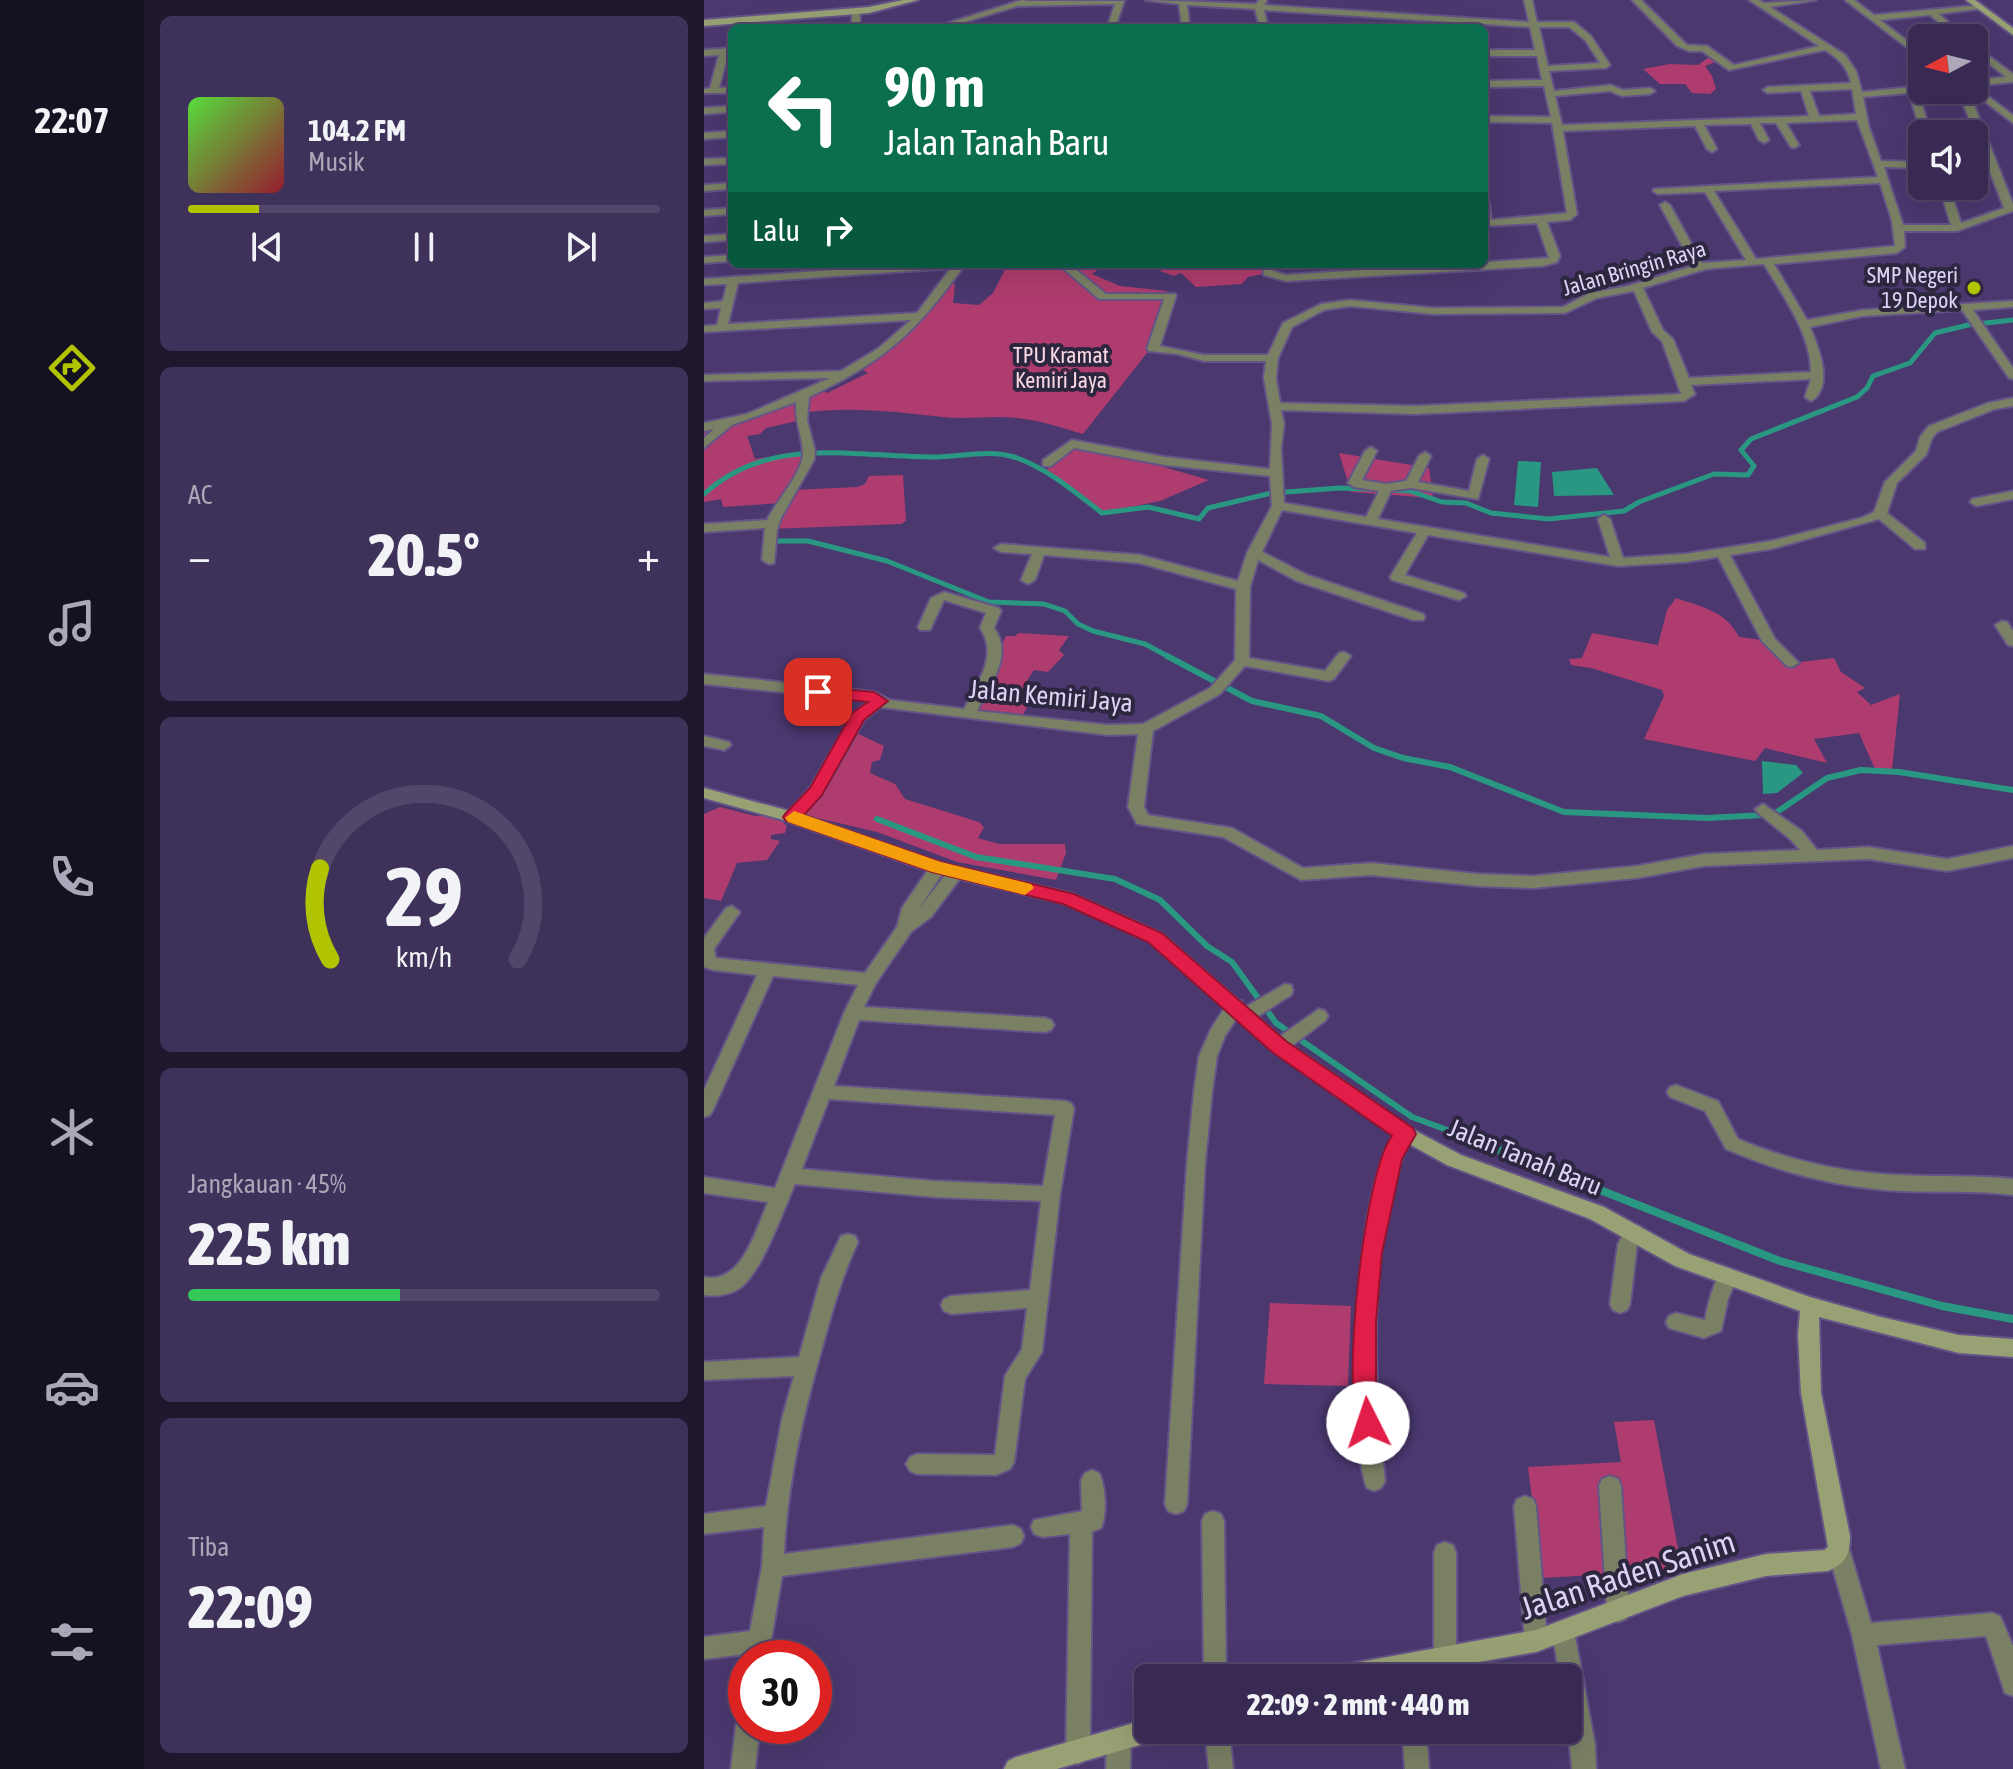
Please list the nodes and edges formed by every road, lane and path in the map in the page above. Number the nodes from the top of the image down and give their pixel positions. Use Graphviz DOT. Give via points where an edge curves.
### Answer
graph roads {
  1 [pos="914,0"];
  2 [pos="1029,0"];
  3 [pos="1150,0"];
  4 [pos="1528,0"];
  5 [pos="1636,0"];
  6 [pos="1812,0"];
  7 [pos="1849,0"];
  8 [pos="1970,0"];
  9 [pos="1120,1"];
  10 [pos="1183,2"];
  11 [pos="888,3"];
  12 [pos="1261,3"];
  13 [pos="1756,3"];
  14 [pos="1015,4"];
  15 [pos="1981,8"];
  16 [pos="856,11"];
  17 [pos="1359,12"];
  18 [pos="1931,12"];
  19 [pos="985,14"];
  20 [pos="777,17"];
  21 [pos="1871,18"];
  22 [pos="704,23"];
  23 [pos="777,24"];
  24 [pos="856,24"];
  25 [pos="950,24"];
  26 [pos="984,24"];
  27 [pos="1112,24"];
  28 [pos="1186,24"];
  29 [pos="1264,24"];
  30 [pos="1364,24"];
  31 [pos="1945,24"];
  32 [pos="1535,25"];
  33 [pos="2013,32"];
  34 [pos="1908,46"];
  35 [pos="1825,47"];
  36 [pos="728,51"];
  37 [pos="704,53"];
  38 [pos="1488,53"];
  39 [pos="1542,53"];
  40 [pos="1988,59"];
  41 [pos="1732,68"];
  42 [pos="1545,69"];
  43 [pos="2013,78"];
  44 [pos="1741,80"];
  45 [pos="1988,81"];
  46 [pos="1488,84"];
  47 [pos="1805,88"];
  48 [pos="1549,89"];
  49 [pos="1908,89"];
  50 [pos="1768,90"];
  51 [pos="709,91"];
  52 [pos="1650,91"];
  53 [pos="1855,91"];
  54 [pos="1988,100"];
  55 [pos="1967,104"];
  56 [pos="728,109"];
  57 [pos="704,111"];
  58 [pos="1488,119"];
  59 [pos="1815,119"];
  60 [pos="2013,120"];
  61 [pos="1698,122"];
  62 [pos="1724,122"];
  63 [pos="1755,122"];
  64 [pos="1862,123"];
  65 [pos="1557,124"];
  66 [pos="1783,125"];
  67 [pos="728,134"];
  68 [pos="1730,135"];
  69 [pos="704,136"];
  70 [pos="1764,140"];
  71 [pos="1794,145"];
  72 [pos="1712,149"];
  73 [pos="728,161"];
  74 [pos="704,162"];
  75 [pos="1876,164"];
  76 [pos="1908,165"];
  77 [pos="1882,180"];
  78 [pos="728,186"];
  79 [pos="704,188"];
  80 [pos="1708,189"];
  81 [pos="1658,191"];
  82 [pos="1948,200"];
  83 [pos="1665,205"];
  84 [pos="2012,208"];
  85 [pos="728,211"];
  86 [pos="704,213"];
  87 [pos="1541,220"];
  88 [pos="1488,223"];
  89 [pos="1900,228"];
  90 [pos="1957,228"];
  91 [pos="728,237"];
  92 [pos="704,239"];
  93 [pos="728,258"];
  94 [pos="704,260"];
  95 [pos="1768,262"];
  96 [pos="1753,263"];
  97 [pos="1488,266"];
  98 [pos="1699,267"];
  99 [pos="774,268"];
  100 [pos="861,268"];
  101 [pos="957,268"];
  102 [pos="1068,268"];
  103 [pos="1267,268"];
  104 [pos="1450,268"];
  105 [pos="820,270"];
  106 [pos="772,278"];
  107 [pos="733,280"];
  108 [pos="704,282"];
  109 [pos="1637,286"];
  110 [pos="728,304"];
  111 [pos="2013,304"];
  112 [pos="704,306"];
  113 [pos="1965,306"];
  114 [pos="920,316"];
  115 [pos="1806,324"];
  116 [pos="722,328"];
  117 [pos="704,329"];
  118 [pos="1272,358"];
  119 [pos="841,374"];
  120 [pos="1816,375"];
  121 [pos="2013,376"];
  122 [pos="704,378"];
  123 [pos="1684,382"];
  124 [pos="803,394"];
  125 [pos="1811,397"];
  126 [pos="2013,402"];
  127 [pos="1275,406"];
  128 [pos="726,425"];
  129 [pos="704,427"];
  130 [pos="704,444"];
  131 [pos="1371,451"];
  132 [pos="1425,456"];
  133 [pos="1483,459"];
  134 [pos="1047,463"];
  135 [pos="1276,472"];
  136 [pos="1411,484"];
  137 [pos="1384,491"];
  138 [pos="2013,495"];
  139 [pos="1279,497"];
  140 [pos="1976,502"];
  141 [pos="1880,514"];
  142 [pos="1604,519"];
  143 [pos="1370,522"];
  144 [pos="704,528"];
  145 [pos="1424,531"];
  146 [pos="1920,546"];
  147 [pos="1001,548"];
  148 [pos="1040,550"];
  149 [pos="1254,553"];
  150 [pos="1722,553"];
  151 [pos="1618,562"];
  152 [pos="1028,580"];
  153 [pos="1243,587"];
  154 [pos="1459,596"];
  155 [pos="1418,617"];
  156 [pos="2002,625"];
  157 [pos="925,627"];
  158 [pos="2013,642"];
  159 [pos="1344,656"];
  160 [pos="1242,661"];
  161 [pos="1792,663"];
  162 [pos="704,679"];
  163 [pos="879,701"];
  164 [pos="969,713"];
  165 [pos="1146,729"];
  166 [pos="704,741"];
  167 [pos="724,745"];
  168 [pos="704,793"];
  169 [pos="1763,809"];
  170 [pos="794,815"];
  171 [pos="2013,852"];
  172 [pos="1814,856"];
  173 [pos="947,870"];
  174 [pos="732,912"];
  175 [pos="768,968"];
  176 [pos="869,980"];
  177 [pos="1284,991"];
  178 [pos="1245,1010"];
  179 [pos="853,1013"];
  180 [pos="1317,1017"];
  181 [pos="1045,1025"];
  182 [pos="1285,1042"];
  183 [pos="824,1092"];
  184 [pos="1676,1092"];
  185 [pos="704,1110"];
  186 [pos="1406,1134"];
  187 [pos="790,1176"];
  188 [pos="704,1185"];
  189 [pos="2013,1187"];
  190 [pos="1051,1194"];
  191 [pos="778,1196"];
  192 [pos="1634,1233"];
  193 [pos="848,1242"];
  194 [pos="1727,1277"];
  195 [pos="704,1286"];
  196 [pos="1039,1298"];
  197 [pos="1620,1304"];
  198 [pos="951,1305"];
  199 [pos="1810,1306"];
  200 [pos="1676,1322"];
  201 [pos="2013,1348"];
  202 [pos="806,1366"];
  203 [pos="704,1371"];
  204 [pos="917,1464"];
  205 [pos="1092,1480"];
  206 [pos="1374,1481"];
  207 [pos="1610,1486"];
  208 [pos="1176,1504"];
  209 [pos="1525,1506"];
  210 [pos="775,1515"];
  211 [pos="1213,1521"];
  212 [pos="1081,1522"];
  213 [pos="704,1524"];
  214 [pos="1042,1527"];
  215 [pos="1013,1536"];
  216 [pos="1839,1552"];
  217 [pos="1445,1553"];
  218 [pos="773,1566"];
  219 [pos="1618,1611"];
  220 [pos="1563,1631"];
  221 [pos="1863,1635"];
  222 [pos="760,1640"];
  223 [pos="1536,1641"];
  224 [pos="704,1648"];
  225 [pos="728,1649"];
  226 [pos="1445,1656"];
  227 [pos="1215,1664"];
  228 [pos="1424,1664"];
  229 [pos="2013,1685"];
  230 [pos="1134,1735"];
  231 [pos="1119,1740"];
  232 [pos="746,1744"];
  233 [pos="1218,1744"];
  234 [pos="1415,1744"];
  235 [pos="1078,1752"];
  236 [pos="743,1769"];
  237 [pos="1016,1769"];
  238 [pos="1118,1769"];
  239 [pos="1221,1769"];
  240 [pos="1417,1769"];
  241 [pos="1584,1769"];
  242 [pos="1893,1769"];
  1 -- 11 [label="main road"];
  2 -- 14 [label="street"];
  3 -- 10 [label="street"];
  4 -- 32 [label="street"];
  5 -- 41 [label="street" via="1673,40 1687,49 1704,48"];
  6 -- 13 [label="street"];
  7 -- 21 [label="street"];
  8 -- 15 [label="main road"];
  9 -- 14 [label="street"];
  9 -- 27 [label="street"];
  10 -- 12 [label="street"];
  10 -- 28 [label="street"];
  11 -- 16 [label="main road"];
  12 -- 17 [label="street" via="1310,14"];
  12 -- 29 [label="street"];
  13 -- 35 [label="street"];
  14 -- 19 [label="street"];
  15 -- 18 [label="street"];
  15 -- 33 [label="main road"];
  16 -- 20 [label="main road"];
  16 -- 24 [label="street"];
  17 -- 30 [label="street"];
  17 -- 32 [label="street"];
  18 -- 21 [label="street"];
  18 -- 31 [label="street"];
  19 -- 25 [label="street"];
  19 -- 26 [label="street"];
  20 -- 22 [label="main road"];
  20 -- 23 [label="street"];
  21 -- 34 [label="street"];
  32 -- 39 [label="street"];
  32 -- 42 [label="street" via="1571,24 1606,65"];
  35 -- 41 [label="street"];
  35 -- 53 [label="street" via="1850,63"];
  36 -- 37 [label="street"];
  36 -- 51 [label="street"];
  38 -- 39 [label="street"];
  39 -- 42 [label="street"];
  40 -- 43 [label="street"];
  41 -- 44 [label="street"];
  42 -- 48 [label="street"];
  43 -- 45 [label="street"];
  46 -- 48 [label="street"];
  47 -- 50 [label="street"];
  47 -- 53 [label="street"];
  47 -- 59 [label="street"];
  48 -- 52 [label="street"];
  48 -- 65 [label="street"];
  49 -- 53 [label="street"];
  53 -- 64 [label="street"];
  54 -- 60 [label="street"];
  55 -- 84 [label="street" via="1988,168"];
  56 -- 57 [label="street"];
  58 -- 65 [label="street"];
  59 -- 64 [label="street"];
  59 -- 66 [label="street"];
  61 -- 62 [label="street"];
  61 -- 65 [label="street"];
  61 -- 72 [label="street"];
  62 -- 63 [label="street"];
  62 -- 68 [label="street"];
  63 -- 66 [label="street"];
  63 -- 70 [label="street"];
  64 -- 66 [label="street"];
  64 -- 75 [label="street"];
  65 -- 87 [label="street" via="1572,214"];
  66 -- 71 [label="street"];
  67 -- 69 [label="street"];
  73 -- 74 [label="street"];
  75 -- 76 [label="street"];
  75 -- 77 [label="street"];
  77 -- 80 [label="street"];
  77 -- 89 [label="street"];
  78 -- 79 [label="street"];
  80 -- 81 [label="street"];
  80 -- 96 [label="street"];
  82 -- 90 [label="street"];
  83 -- 98 [label="street"];
  84 -- 90 [label="street"];
  85 -- 86 [label="street"];
  87 -- 88 [label="street"];
  87 -- 97 [label="street" via="1555,256 1549,262"];
  89 -- 90 [label="street"];
  89 -- 95 [label="street, Jalan Bringin Raya" via="1902,244 1893,251"];
  91 -- 92 [label="street"];
  93 -- 94 [label="street"];
  95 -- 96 [label="street, Jalan Bringin Raya"];
  95 -- 115 [label="street"];
  96 -- 98 [label="street, Jalan Bringin Raya"];
  98 -- 109 [label="street, Jalan Bringin Raya"];
  99 -- 106 [label="street"];
  100 -- 105 [label="street"];
  101 -- 114 [label="street"];
  102 -- 118 [label="street" via="1103,297 1171,296 1153,349 1204,358"];
  103 -- 104 [label="street" via="1268,273 1286,278"];
  105 -- 106 [label="street"];
  106 -- 107 [label="street"];
  107 -- 108 [label="street"];
  107 -- 110 [label="street"];
  109 -- 118 [label="street, Jalan Bringin Raya" via="1594,295 1565,310 1433,311 1350,303 1321,307 1282,331"];
  109 -- 123 [label="street"];
  110 -- 112 [label="street"];
  110 -- 116 [label="street"];
  111 -- 113 [label="street"];
  113 -- 115 [label="street" via="1863,313"];
  113 -- 121 [label="street"];
  114 -- 116 [label="street"];
  114 -- 119 [label="street" via="882,351"];
  115 -- 120 [label="street"];
  116 -- 117 [label="street"];
  118 -- 127 [label="street"];
  119 -- 122 [label="street"];
  119 -- 124 [label="street"];
  120 -- 123 [label="street"];
  120 -- 125 [label="street"];
  123 -- 127 [label="street" via="1689,394 1678,399 1416,410"];
  124 -- 128 [label="street"];
  124 -- 144 [label="street" via="801,420 808,455 768,541"];
  126 -- 141 [label="street" via="1933,429 1922,452 1891,482"];
  127 -- 135 [label="street"];
  128 -- 129 [label="street"];
  128 -- 130 [label="street"];
  131 -- 137 [label="street" via="1354,483"];
  132 -- 136 [label="street"];
  133 -- 136 [label="street" via="1474,496"];
  134 -- 135 [label="street" via="1072,444 1165,461"];
  135 -- 139 [label="street"];
  136 -- 137 [label="street"];
  137 -- 143 [label="street"];
  138 -- 140 [label="street"];
  139 -- 143 [label="street"];
  139 -- 149 [label="street"];
  141 -- 146 [label="street"];
  141 -- 150 [label="street" via="1826,533"];
  142 -- 151 [label="street"];
  143 -- 145 [label="street"];
  145 -- 151 [label="street"];
  145 -- 154 [label="street" via="1397,577"];
  147 -- 148 [label="street"];
  148 -- 152 [label="street"];
  148 -- 153 [label="street" via="1140,559"];
  149 -- 153 [label="street"];
  149 -- 155 [label="street" via="1314,583"];
  150 -- 151 [label="street"];
  150 -- 161 [label="street" via="1769,641"];
  153 -- 160 [label="street"];
  156 -- 158 [label="street"];
  157 -- 164 [label="street" via="938,598 944,596 994,611 987,628 997,654"];
  159 -- 160 [label="street" via="1329,676"];
  160 -- 165 [label="street, Jalan Kemiri Jaya" via="1215,691"];
  162 -- 163 [label="street, Jalan Kemiri Jaya"];
  163 -- 164 [label="street, Jalan Kemiri Jaya"];
  163 -- 170 [label="street" via="858,717 816,791"];
  164 -- 165 [label="street, Jalan Kemiri Jaya" via="1108,730"];
  165 -- 172 [label="street" via="1136,807 1142,820 1227,832 1301,874 1371,869 1533,882 1704,860"];
  166 -- 167 [label="street"];
  168 -- 170 [label="main road, Jalan Tanah Baru"];
  169 -- 172 [label="street"];
  170 -- 173 [label="main road, Jalan Tanah Baru"];
  171 -- 172 [label="street" via="1947,865 1868,853"];
  173 -- 176 [label="street" via="925,913 905,928"];
  173 -- 178 [label="main road, Jalan Tanah Baru" via="1067,898 1155,937"];
  174 -- 175 [label="street" via="706,948 706,960"];
  175 -- 176 [label="street"];
  175 -- 185 [label="street"];
  176 -- 179 [label="street"];
  177 -- 178 [label="street"];
  178 -- 182 [label="main road, Jalan Tanah Baru"];
  178 -- 208 [label="street" via="1217,1034 1208,1056 1196,1163"];
  179 -- 181 [label="street"];
  179 -- 183 [label="street"];
  180 -- 182 [label="street"];
  182 -- 186 [label="main road, Jalan Tanah Baru"];
  183 -- 187 [label="street"];
  183 -- 190 [label="street" via="1065,1108"];
  184 -- 189 [label="street" via="1713,1106 1732,1144 1778,1161 1913,1183 1971,1181"];
  186 -- 192 [label="main road, Jalan Tanah Baru" via="1454,1160 1560,1198"];
  186 -- 206 [label="street" via="1392,1159 1369,1275 1364,1395"];
  187 -- 190 [label="street"];
  187 -- 191 [label="street"];
  188 -- 191 [label="street"];
  190 -- 196 [label="street"];
  191 -- 195 [label="street" via="748,1266 732,1283"];
  192 -- 194 [label="main road, Jalan Tanah Baru"];
  192 -- 197 [label="street"];
  193 -- 202 [label="street" via="831,1278"];
  194 -- 199 [label="main road, Jalan Tanah Baru"];
  194 -- 200 [label="street" via="1714,1325 1704,1329"];
  196 -- 198 [label="street"];
  196 -- 204 [label="street" via="1032,1352 1015,1376 1003,1462"];
  199 -- 201 [label="main road, Jalan Tanah Baru" via="1959,1344"];
  199 -- 216 [label="main road" via="1805,1344"];
  202 -- 203 [label="street"];
  202 -- 210 [label="street"];
  205 -- 212 [label="street" via="1093,1521"];
  207 -- 219 [label="street"];
  209 -- 223 [label="street"];
  210 -- 213 [label="street"];
  210 -- 218 [label="street"];
  211 -- 227 [label="street"];
  212 -- 214 [label="street"];
  212 -- 235 [label="street"];
  215 -- 218 [label="street"];
  216 -- 219 [label="main road, Jalan Raden Sanim" via="1828,1560 1766,1565 1683,1585"];
  216 -- 221 [label="street"];
  217 -- 226 [label="street"];
  218 -- 222 [label="street"];
  219 -- 220 [label="main road, Jalan Raden Sanim"];
  220 -- 223 [label="main road, Jalan Raden Sanim"];
  220 -- 241 [label="street"];
  221 -- 229 [label="street" via="1992,1624"];
  221 -- 242 [label="street"];
  223 -- 226 [label="main road, Jalan Raden Sanim"];
  224 -- 225 [label="street"];
  226 -- 228 [label="main road, Jalan Raden Sanim"];
  230 -- 231 [label="main road"];
  231 -- 235 [label="main road"];
  231 -- 238 [label="street"];
  232 -- 236 [label="street"];
  233 -- 239 [label="street"];
  234 -- 240 [label="street"];
  235 -- 237 [label="main road"];
}
